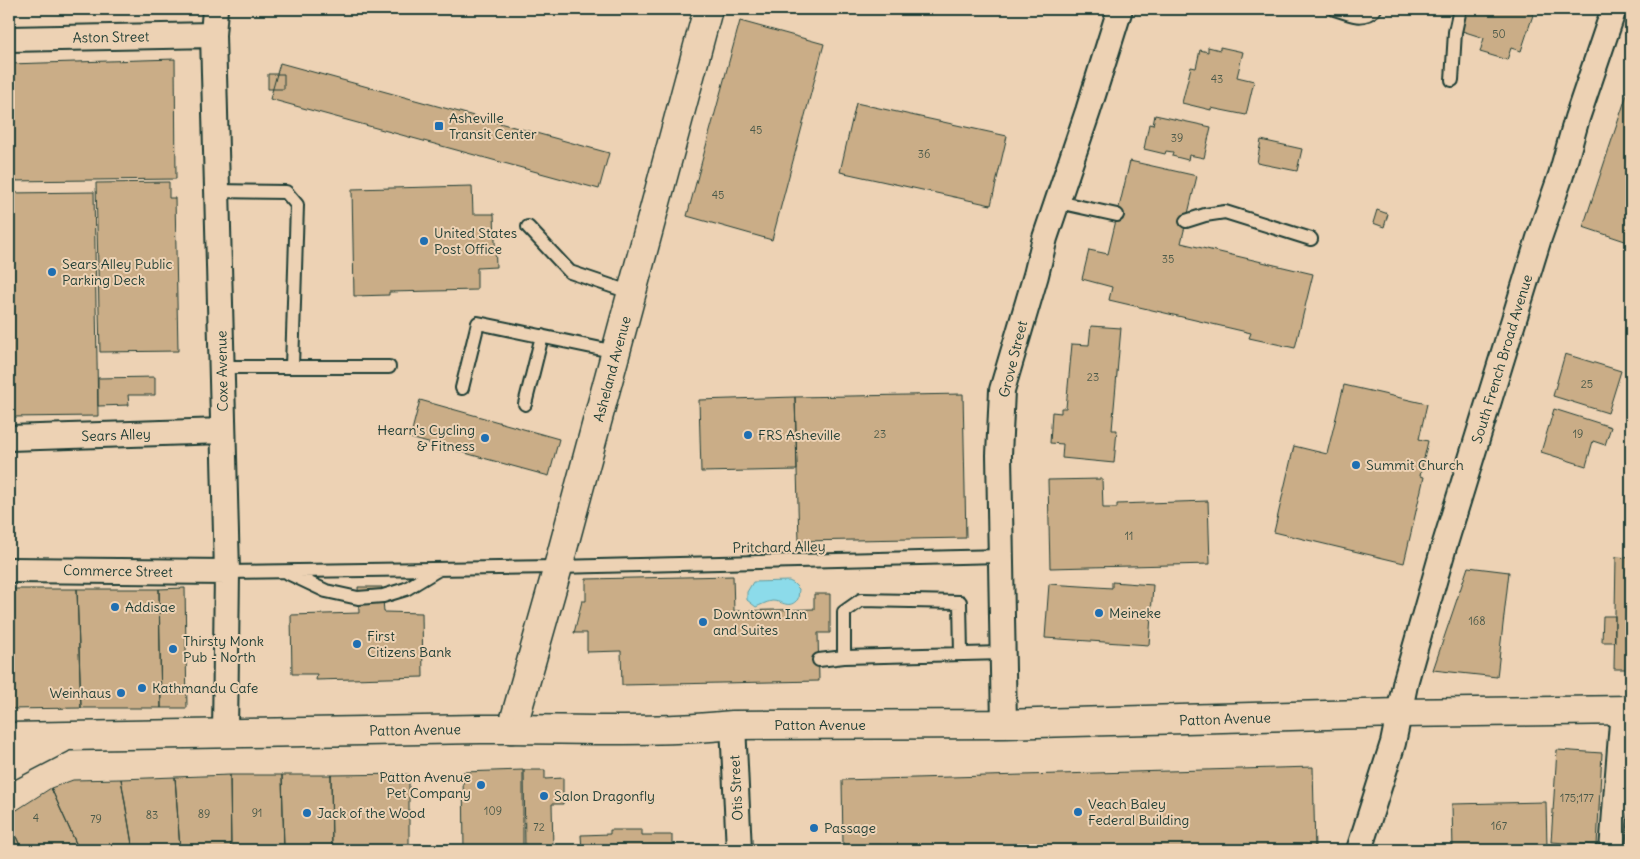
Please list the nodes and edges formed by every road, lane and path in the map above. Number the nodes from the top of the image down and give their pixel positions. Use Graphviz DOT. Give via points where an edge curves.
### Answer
graph roads {
  1 [pos="215,9"];
  2 [pos="708,9"];
  3 [pos="1120,9"];
  4 [pos="1334,9"];
  5 [pos="1375,9"];
  6 [pos="1460,9"];
  7 [pos="1614,9"];
  8 [pos="213,36"];
  9 [pos="9,39"];
  10 [pos="1452,80"];
  11 [pos="218,191"];
  12 [pos="1058,202"];
  13 [pos="1117,215"];
  14 [pos="1186,221"];
  15 [pos="528,227"];
  16 [pos="1310,239"];
  17 [pos="632,293"];
  18 [pos="542,336"];
  19 [pos="616,352"];
  20 [pos="222,367"];
  21 [pos="292,367"];
  22 [pos="389,367"];
  23 [pos="462,388"];
  24 [pos="525,404"];
  25 [pos="223,431"];
  26 [pos="9,438"];
  27 [pos="1001,556"];
  28 [pos="558,567"];
  29 [pos="439,569"];
  30 [pos="9,570"];
  31 [pos="285,571"];
  32 [pos="227,572"];
  33 [pos="1003,653"];
  34 [pos="961,654"];
  35 [pos="844,657"];
  36 [pos="819,660"];
  37 [pos="1627,710"];
  38 [pos="1399,713"];
  39 [pos="1004,724"];
  40 [pos="733,725"];
  41 [pos="512,729"];
  42 [pos="226,733"];
  43 [pos="67,736"];
  44 [pos="9,737"];
  45 [pos="9,766"];
  46 [pos="739,850"];
  47 [pos="1359,850"];
  48 [pos="1612,850"];
  1 -- 8 [label="street, Coxe Avenue"];
  2 -- 17 [label="main road, Asheland Avenue"];
  3 -- 12 [label="street, Grove Street"];
  4 -- 5 [label="lane" via="1359,17"];
  6 -- 10 [label="lane"];
  7 -- 38 [label="street, South French Broad Avenue" via="1464,483"];
  8 -- 9 [label="street, Aston Street"];
  8 -- 11 [label="street, Coxe Avenue"];
  11 -- 20 [label="street, Coxe Avenue"];
  11 -- 21 [label="lane" via="286,192 297,205"];
  12 -- 13 [label="lane"];
  12 -- 27 [label="street, Grove Street" via="1044,238 1002,390 999,455"];
  14 -- 16 [label="lane" via="1225,212"];
  15 -- 17 [label="lane" via="570,272"];
  17 -- 19 [label="main road, Asheland Avenue"];
  18 -- 19 [label="lane"];
  18 -- 23 [label="lane" via="478,322"];
  18 -- 24 [label="lane"];
  19 -- 28 [label="main road, Asheland Avenue"];
  20 -- 21 [label="lane"];
  20 -- 25 [label="street, Coxe Avenue"];
  21 -- 22 [label="lane"];
  25 -- 26 [label="street, Sears Alley"];
  25 -- 32 [label="street, Coxe Avenue"];
  27 -- 28 [label="lane, Pritchard Alley"];
  27 -- 33 [label="street, Grove Street"];
  28 -- 29 [label="lane, Pritchard Alley"];
  28 -- 41 [label="main road, Asheland Avenue"];
  29 -- 31 [label="lane, Pritchard Alley"];
  29 -- 31 [label="lane" via="406,589 383,596 358,598 326,591"];
  30 -- 32 [label="street, Commerce Street"];
  31 -- 32 [label="lane, Pritchard Alley"];
  32 -- 42 [label="street, Coxe Avenue"];
  33 -- 34 [label="lane"];
  33 -- 39 [label="street, Grove Street"];
  34 -- 35 [label="lane"];
  34 -- 35 [label="lane" via="960,602 861,600 844,612"];
  35 -- 36 [label="lane"];
  37 -- 38 [label="main road, Patton Avenue"];
  37 -- 48 [label="street"];
  38 -- 39 [label="main road, Patton Avenue"];
  38 -- 47 [label="street, South French Broad Avenue"];
  39 -- 40 [label="main road, Patton Avenue"];
  40 -- 41 [label="main road, Patton Avenue" via="605,730"];
  40 -- 46 [label="street, Otis Street"];
  41 -- 42 [label="main road, Patton Avenue"];
  42 -- 43 [label="main road, Patton Avenue"];
  43 -- 44 [label="main road, Patton Avenue"];
  43 -- 45 [label="main road"];
}
